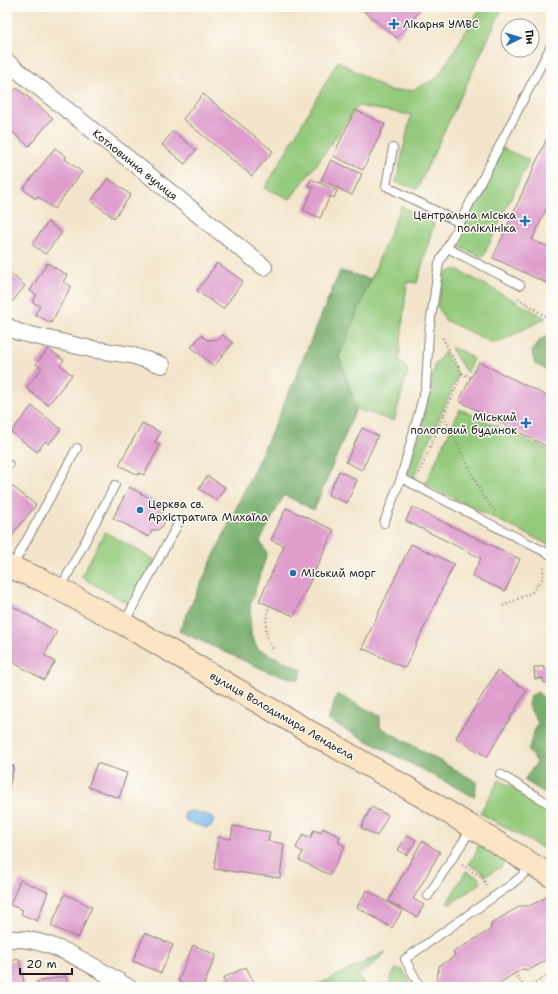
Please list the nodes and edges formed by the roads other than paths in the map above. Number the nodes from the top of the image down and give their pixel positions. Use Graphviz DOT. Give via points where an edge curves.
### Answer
graph roads {
  1 [pos="551,46"];
  2 [pos="7,62"];
  3 [pos="393,148"];
  4 [pos="460,223"];
  5 [pos="446,248"];
  6 [pos="264,267"];
  7 [pos="520,285"];
  8 [pos="7,326"];
  9 [pos="162,365"];
  10 [pos="76,448"];
  11 [pos="401,478"];
  12 [pos="115,485"];
  13 [pos="179,522"];
  14 [pos="384,523"];
  15 [pos="548,553"];
  16 [pos="9,569"];
  17 [pos="60,590"];
  18 [pos="124,624"];
  19 [pos="500,774"];
  20 [pos="551,805"];
  21 [pos="473,827"];
  22 [pos="531,862"];
  23 [pos="551,876"];
  24 [pos="428,896"];
  25 [pos="7,939"];
  26 [pos="128,987"];
  27 [pos="420,987"];
  1 -- 4 [label="lane"];
  2 -- 6 [label="street, Котловинна вулиця"];
  3 -- 4 [label="lane" via="386,186"];
  4 -- 5 [label="lane"];
  5 -- 7 [label="lane"];
  5 -- 11 [label="lane" via="439,263 429,332 426,386"];
  8 -- 9 [label="street" via="18,332 131,355"];
  10 -- 16 [label="lane"];
  11 -- 14 [label="lane"];
  11 -- 15 [label="lane"];
  12 -- 17 [label="lane"];
  13 -- 18 [label="lane"];
  16 -- 17 [label="street, вулиця Володимира Лендьєла"];
  17 -- 18 [label="street, вулиця Володимира Лендьєла"];
  18 -- 21 [label="street, вулиця Володимира Лендьєла"];
  19 -- 20 [label="lane"];
  21 -- 22 [label="street, вулиця Володимира Лендьєла"];
  21 -- 24 [label="lane"];
  22 -- 23 [label="street, вулиця Володимира Лендьєла"];
  22 -- 27 [label="lane" via="512,884 405,959"];
  25 -- 26 [label="street" via="29,940 67,952"];
}
